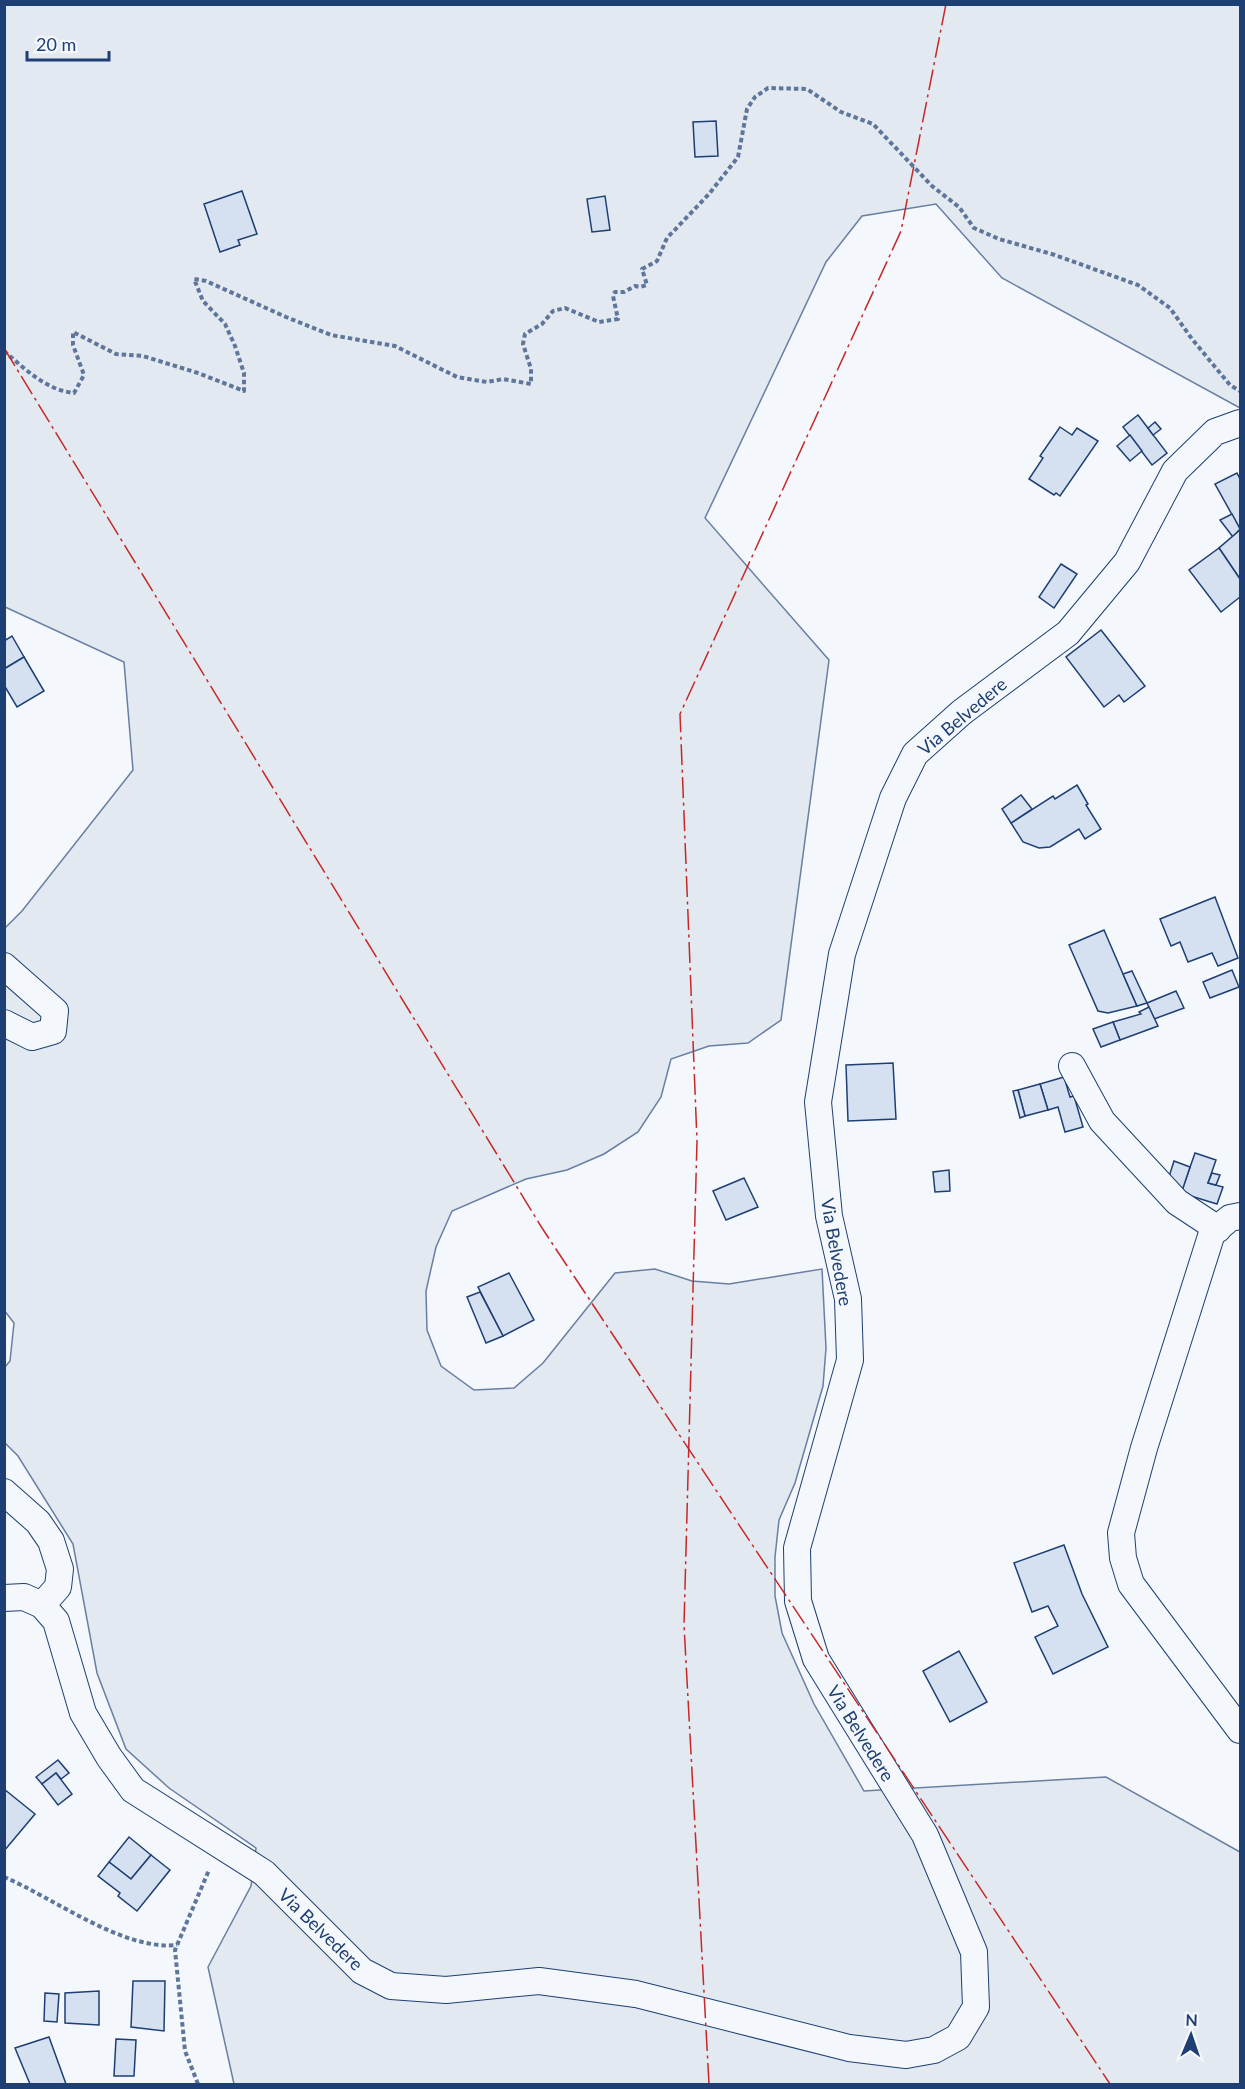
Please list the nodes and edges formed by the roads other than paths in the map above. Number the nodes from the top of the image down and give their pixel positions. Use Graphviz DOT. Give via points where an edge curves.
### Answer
graph roads {
  1 [pos="1240,423"];
  2 [pos="4,966"];
  3 [pos="4,1023"];
  4 [pos="1072,1066"];
  5 [pos="1240,1216"];
  6 [pos="1218,1229"];
  7 [pos="4,1492"];
  8 [pos="4,1598"];
  9 [pos="42,1605"];
  10 [pos="1240,1730"];
  1 -- 9 [label="street, Via Belvedere" via="1215,432 1175,471 1127,562 1068,633 962,712 915,754 893,798 842,954 818,1102 829,1216 848,1299 850,1360 797,1548 798,1601 816,1659 925,1835 974,1952 976,2007 958,2037 934,2050 906,2055 849,2048 636,1994 539,1981 446,1990 391,1986 362,1971 264,1873 134,1790 83,1713 57,1621"];
  2 -- 3 [label="street" via="55,1011 52,1031 32,1037"];
  4 -- 6 [label="street" via="1102,1121 1177,1202"];
  5 -- 6 [label="street" via="1230,1218"];
  6 -- 10 [label="street" via="1212,1233 1195,1285 1121,1533 1131,1584"];
  7 -- 9 [label="street" via="38,1522 51,1541 60,1569 58,1587"];
  8 -- 9 [label="street" via="24,1597"];
}
